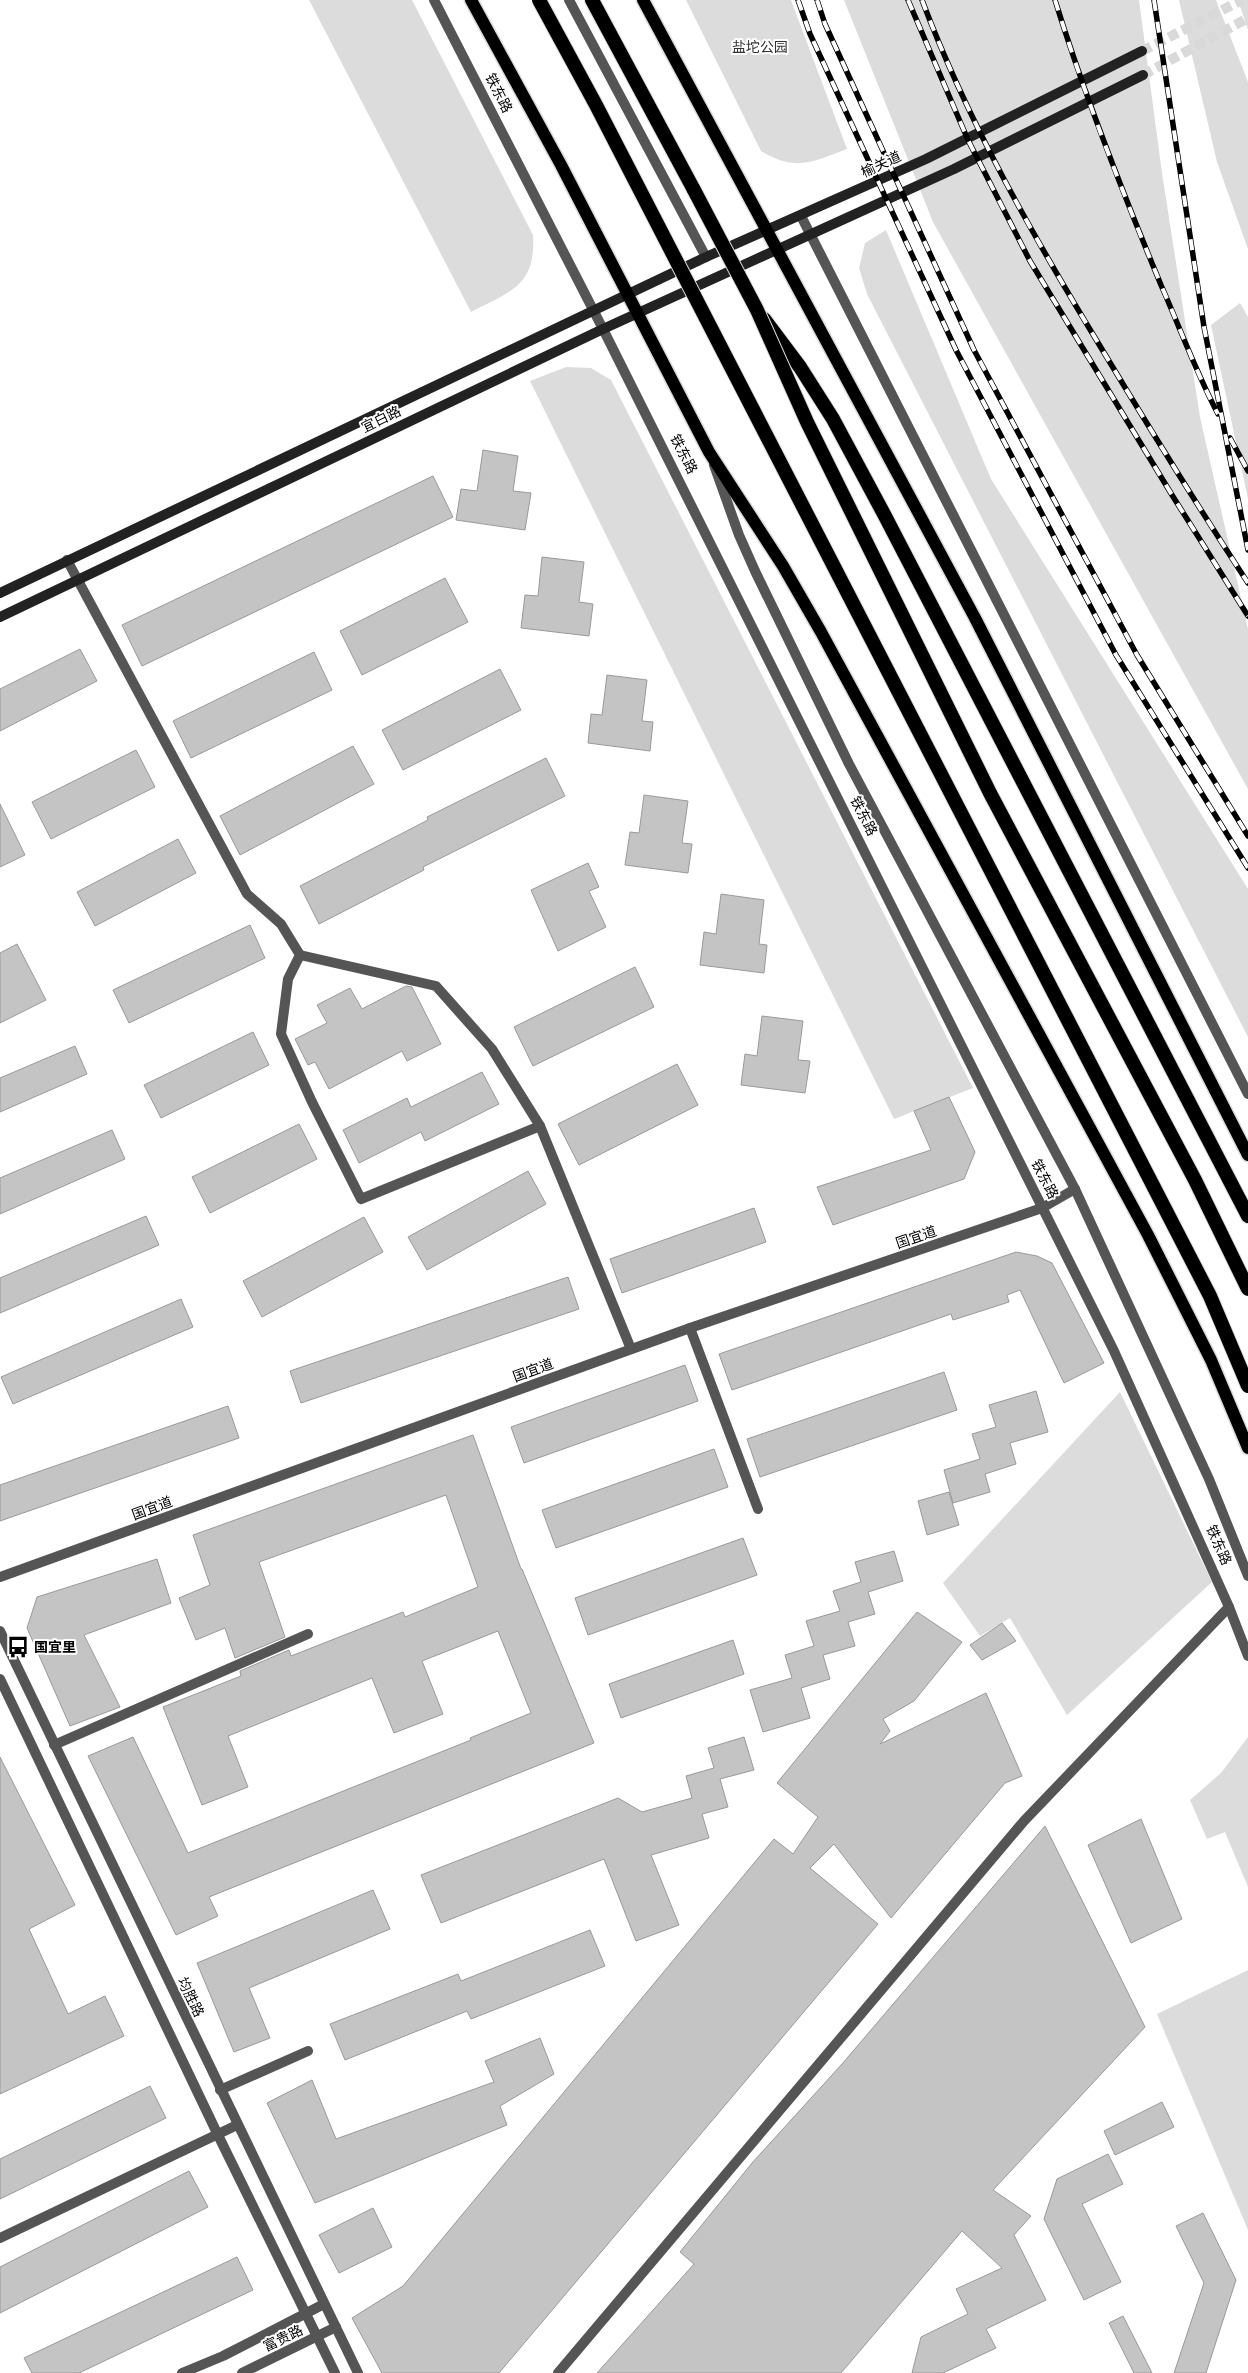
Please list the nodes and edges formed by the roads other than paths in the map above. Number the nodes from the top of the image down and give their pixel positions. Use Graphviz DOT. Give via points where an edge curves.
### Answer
graph roads {
  1 [pos="434,0"];
  2 [pos="471,0"];
  3 [pos="540,0"];
  4 [pos="569,0"];
  5 [pos="592,0"];
  6 [pos="643,0"];
  7 [pos="1142,51"];
  8 [pos="1143,75"];
  9 [pos="801,216"];
  10 [pos="767,231"];
  11 [pos="811,234"];
  12 [pos="776,249"];
  13 [pos="706,257"];
  14 [pos="627,295"];
  15 [pos="593,310"];
  16 [pos="757,310"];
  17 [pos="636,313"];
  18 [pos="603,328"];
  19 [pos="709,452"];
  20 [pos="67,560"];
  21 [pos="78,579"];
  22 [pos="0,593"];
  23 [pos="0,617"];
  24 [pos="300,956"];
  25 [pos="1248,1094"];
  26 [pos="540,1126"];
  27 [pos="1248,1155"];
  28 [pos="1075,1189"];
  29 [pos="1042,1208"];
  30 [pos="1248,1216"];
  31 [pos="1248,1290"];
  32 [pos="690,1328"];
  33 [pos="631,1349"];
  34 [pos="1248,1386"];
  35 [pos="1248,1448"];
  36 [pos="758,1509"];
  37 [pos="1248,1576"];
  38 [pos="0,1577"];
  39 [pos="1229,1607"];
  40 [pos="0,1631"];
  41 [pos="308,1634"];
  42 [pos="1248,1656"];
  43 [pos="0,1678"];
  44 [pos="54,1745"];
  45 [pos="308,2051"];
  46 [pos="220,2090"];
  47 [pos="237,2125"];
  48 [pos="217,2133"];
  49 [pos="0,2238"];
  50 [pos="324,2304"];
  51 [pos="305,2313"];
  52 [pos="336,2327"];
  53 [pos="316,2336"];
  54 [pos="182,2373"];
  55 [pos="242,2373"];
  56 [pos="335,2373"];
  57 [pos="358,2373"];
  58 [pos="558,2373"];
  1 -- 15 [label="street, 铁东路"];
  2 -- 14 [label="main road, 铁东路"];
  3 -- 34 [label="highway, bridge" via="1201,1278"];
  4 -- 13 [label="street"];
  5 -- 16 [label="highway, bridge"];
  6 -- 10 [label="main road"];
  7 -- 9 [label="main road, 榆关道" via="926,159"];
  8 -- 11 [label="main road" via="954,169"];
  9 -- 10 [label="main road, 榆关道"];
  9 -- 11 [label="street"];
  10 -- 12 [label="main road"];
  10 -- 13 [label="main road, 榆关道"];
  11 -- 12 [label="main road"];
  11 -- 25 [label="street"];
  12 -- 17 [label="main road, 宜白路"];
  12 -- 27 [label="main road" via="975,618"];
  13 -- 14 [label="main road, 榆关道"];
  14 -- 15 [label="main road, 宜白路"];
  14 -- 17 [label="main road, 铁东路"];
  15 -- 18 [label="street, 铁东路"];
  15 -- 20 [label="main road, 宜白路"];
  16 -- 30 [label="highway, bridge" via="800,367 876,498"];
  16 -- 31 [label="highway, bridge" via="807,422 982,776 1195,1180"];
  17 -- 18 [label="main road, 宜白路"];
  17 -- 19 [label="main road, 铁东路"];
  18 -- 21 [label="main road, 宜白路"];
  18 -- 29 [label="street, 铁东路"];
  19 -- 28 [label="street, 铁东路" via="755,571 849,764"];
  19 -- 35 [label="main road" via="784,566 1148,1235 1211,1360"];
  20 -- 21 [label="street"];
  20 -- 22 [label="main road, 宜白路"];
  21 -- 23 [label="main road, 宜白路"];
  21 -- 24 [label="street" via="247,894 281,924"];
  24 -- 26 [label="street" via="436,986 492,1049"];
  24 -- 26 [label="street" via="288,980 281,1034 361,1199"];
  26 -- 33 [label="street"];
  28 -- 29 [label="street, 国宜道"];
  28 -- 37 [label="street, 铁东路" via="1209,1479"];
  29 -- 32 [label="street, 国宜道"];
  29 -- 39 [label="street, 铁东路" via="1114,1351"];
  32 -- 33 [label="street, 国宜道"];
  32 -- 36 [label="street"];
  33 -- 38 [label="street, 国宜道"];
  39 -- 42 [label="street, 铁东路"];
  39 -- 58 [label="street" via="1024,1821"];
  40 -- 44 [label="street, 均胜路"];
  41 -- 44 [label="street"];
  43 -- 48 [label="street"];
  44 -- 46 [label="street, 均胜路"];
  45 -- 46 [label="street"];
  46 -- 47 [label="street, 均胜路"];
  47 -- 48 [label="street"];
  47 -- 50 [label="street, 均胜路"];
  48 -- 49 [label="street"];
  48 -- 51 [label="street"];
  50 -- 51 [label="street"];
  50 -- 52 [label="street, 均胜路"];
  51 -- 53 [label="street"];
  51 -- 54 [label="street" via="223,2356"];
  52 -- 53 [label="street, 富贵路"];
  52 -- 57 [label="street, 均胜路"];
  53 -- 55 [label="street, 富贵路"];
  53 -- 56 [label="street"];
}
